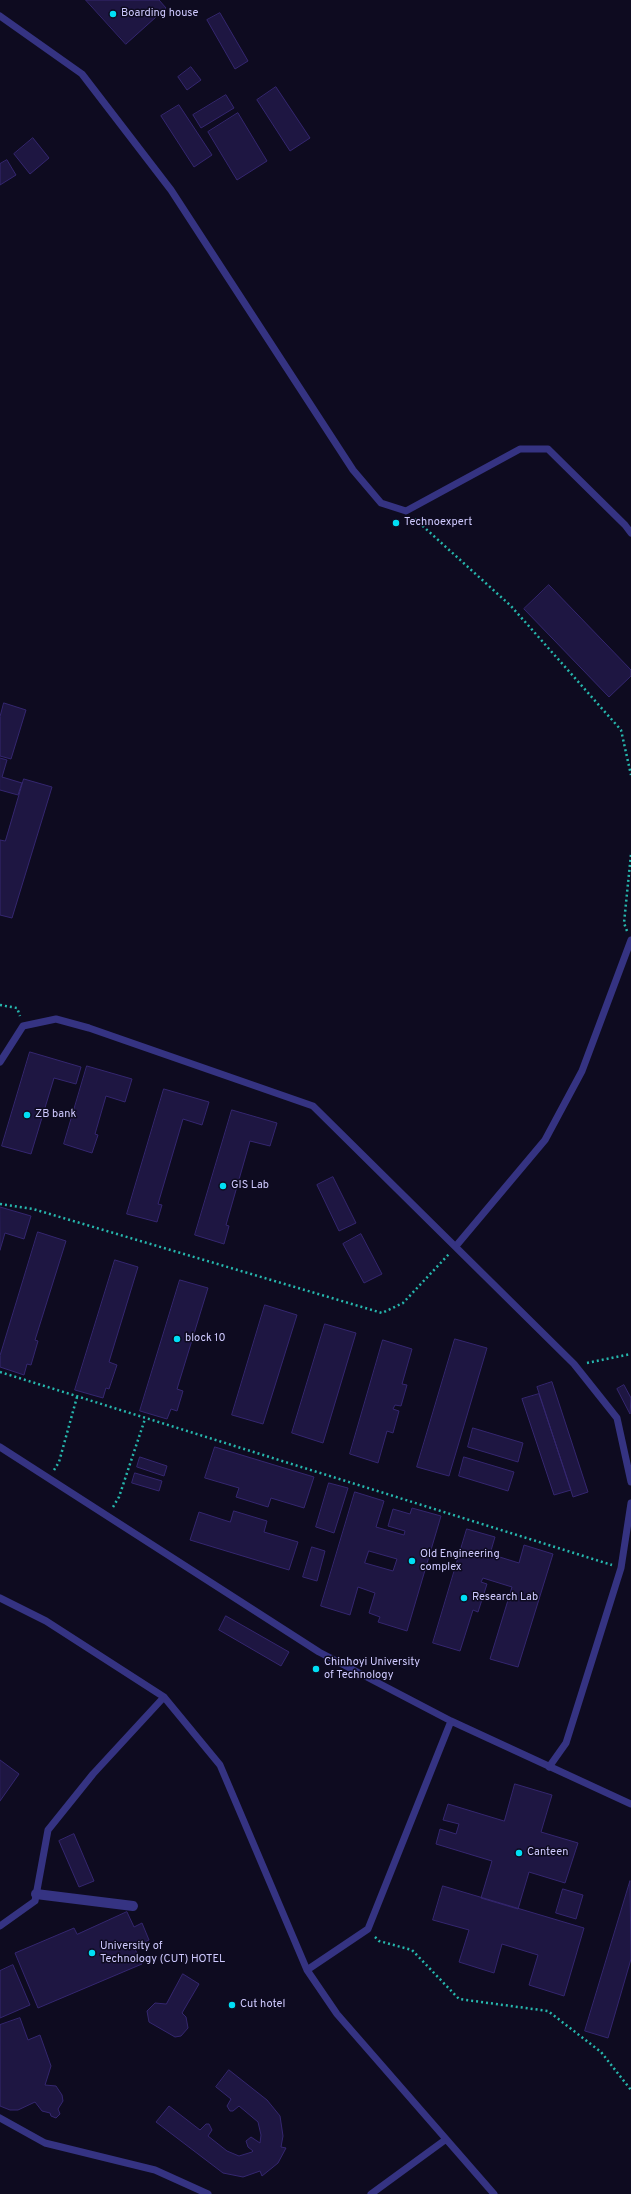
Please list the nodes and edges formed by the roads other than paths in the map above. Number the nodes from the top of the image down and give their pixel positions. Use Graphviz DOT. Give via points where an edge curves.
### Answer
graph roads {
  1 [pos="0,16"];
  2 [pos="631,533"];
  3 [pos="631,940"];
  4 [pos="0,1062"];
  5 [pos="456,1246"];
  6 [pos="0,1447"];
  7 [pos="631,1482"];
  8 [pos="631,1503"];
  9 [pos="0,1598"];
  10 [pos="164,1697"];
  11 [pos="451,1721"];
  12 [pos="549,1767"];
  13 [pos="631,1804"];
  14 [pos="36,1894"];
  15 [pos="133,1906"];
  16 [pos="0,1926"];
  17 [pos="307,1970"];
  18 [pos="0,2118"];
  19 [pos="445,2140"];
  20 [pos="208,2194"];
  21 [pos="371,2194"];
  22 [pos="494,2194"];
  1 -- 2 [label="lane" via="82,74 172,190 353,470 381,503 406,511 520,449 548,449"];
  3 -- 5 [label="lane" via="582,1071 545,1140"];
  4 -- 5 [label="lane" via="23,1026 56,1019 89,1028 313,1106"];
  5 -- 7 [label="lane" via="574,1364 617,1418"];
  6 -- 11 [label="lane" via="319,1652"];
  8 -- 12 [label="lane" via="621,1568 566,1743"];
  9 -- 10 [label="lane" via="46,1620"];
  10 -- 14 [label="lane" via="93,1774 48,1830"];
  10 -- 17 [label="lane" via="220,1765"];
  11 -- 12 [label="lane"];
  11 -- 17 [label="lane" via="368,1929"];
  12 -- 13 [label="lane"];
  14 -- 15 [label="street"];
  14 -- 16 [label="lane" via="35,1901"];
  17 -- 19 [label="lane" via="336,2014"];
  18 -- 20 [label="lane" via="45,2144 155,2170"];
  19 -- 21 [label="lane"];
  19 -- 22 [label="lane"];
}
